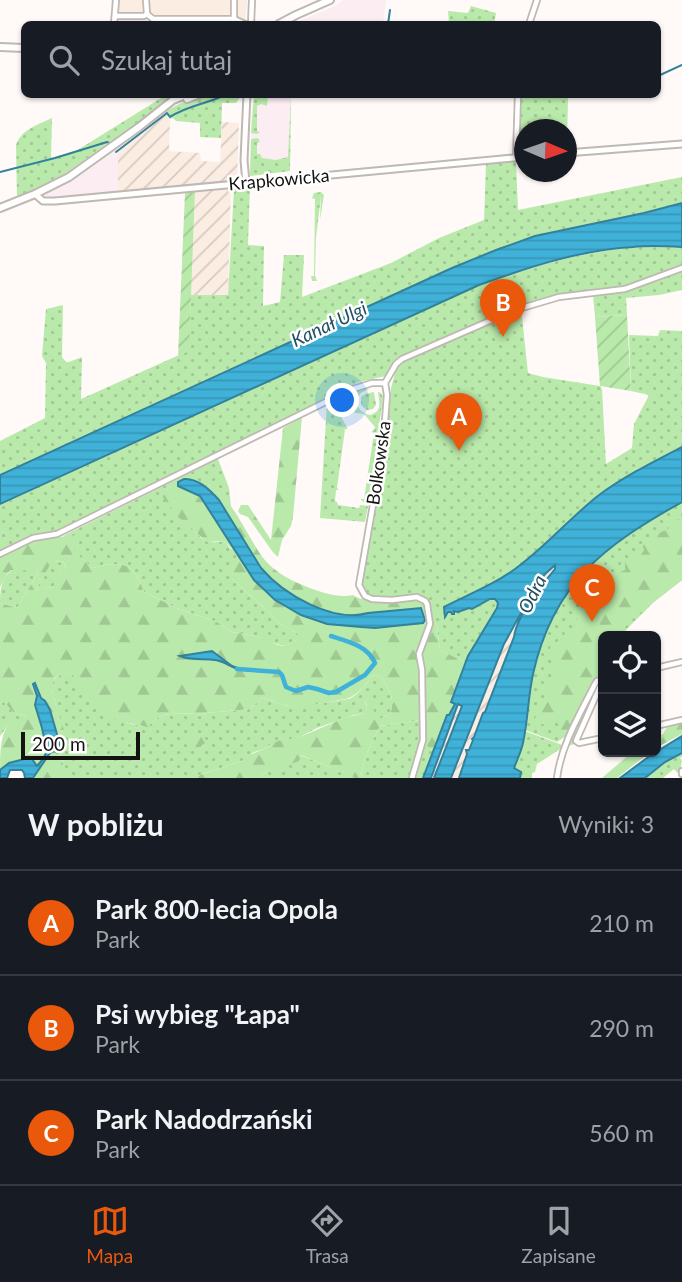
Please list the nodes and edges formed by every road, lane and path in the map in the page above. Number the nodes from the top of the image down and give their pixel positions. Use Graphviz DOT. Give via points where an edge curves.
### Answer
graph roads {
  1 [pos="116,0"];
  2 [pos="146,0"];
  3 [pos="234,0"];
  4 [pos="252,0"];
  5 [pos="330,0"];
  6 [pos="537,0"];
  7 [pos="303,12"];
  8 [pos="147,14"];
  9 [pos="116,16"];
  10 [pos="234,19"];
  11 [pos="115,21"];
  12 [pos="238,21"];
  13 [pos="251,21"];
  14 [pos="283,21"];
  15 [pos="290,21"];
  16 [pos="531,21"];
  17 [pos="0,47"];
  18 [pos="21,48"];
  19 [pos="178,98"];
  20 [pos="189,98"];
  21 [pos="249,98"];
  22 [pos="517,98"];
  23 [pos="157,113"];
  24 [pos="517,119"];
  25 [pos="682,144"];
  26 [pos="577,152"];
  27 [pos="514,157"];
  28 [pos="246,183"];
  29 [pos="35,194"];
  30 [pos="0,208"];
  31 [pos="682,268"];
  32 [pos="386,383"];
  33 [pos="0,554"];
  34 [pos="682,662"];
  35 [pos="661,667"];
  36 [pos="598,681"];
  37 [pos="598,690"];
  38 [pos="682,720"];
  39 [pos="661,725"];
  40 [pos="598,739"];
  41 [pos="412,778"];
  42 [pos="557,778"];
  1 -- 9 [label="street"];
  2 -- 8 [label="street"];
  3 -- 10 [label="street"];
  4 -- 13 [label="street"];
  5 -- 7 [label="main road"];
  6 -- 16 [label="street"];
  7 -- 14 [label="main road"];
  7 -- 15 [label="main road"];
  8 -- 9 [label="street"];
  8 -- 10 [label="street" via="153,19"];
  9 -- 11 [label="street"];
  10 -- 12 [label="street"];
  17 -- 18 [label="main road"];
  19 -- 23 [label="main road"];
  20 -- 23 [label="main road"];
  21 -- 28 [label="street"];
  22 -- 24 [label="street"];
  23 -- 29 [label="main road" via="69,177"];
  25 -- 26 [label="street"];
  27 -- 28 [label="street, Krapkowicka"];
  28 -- 29 [label="street, Krapkowicka" via="47,201"];
  29 -- 30 [label="main road"];
  31 -- 32 [label="street" via="625,289 559,297 507,313 402,359"];
  32 -- 33 [label="street" via="362,386 333,398 57,534 33,538"];
  32 -- 41 [label="street, Bolkowska" via="383,447 359,585 372,599 417,597 427,604 430,624 419,654 423,740"];
  34 -- 35 [label="street"];
  36 -- 42 [label="street" via="565,746"];
  37 -- 40 [label="street" via="576,738 577,743"];
  38 -- 39 [label="street"];
}
